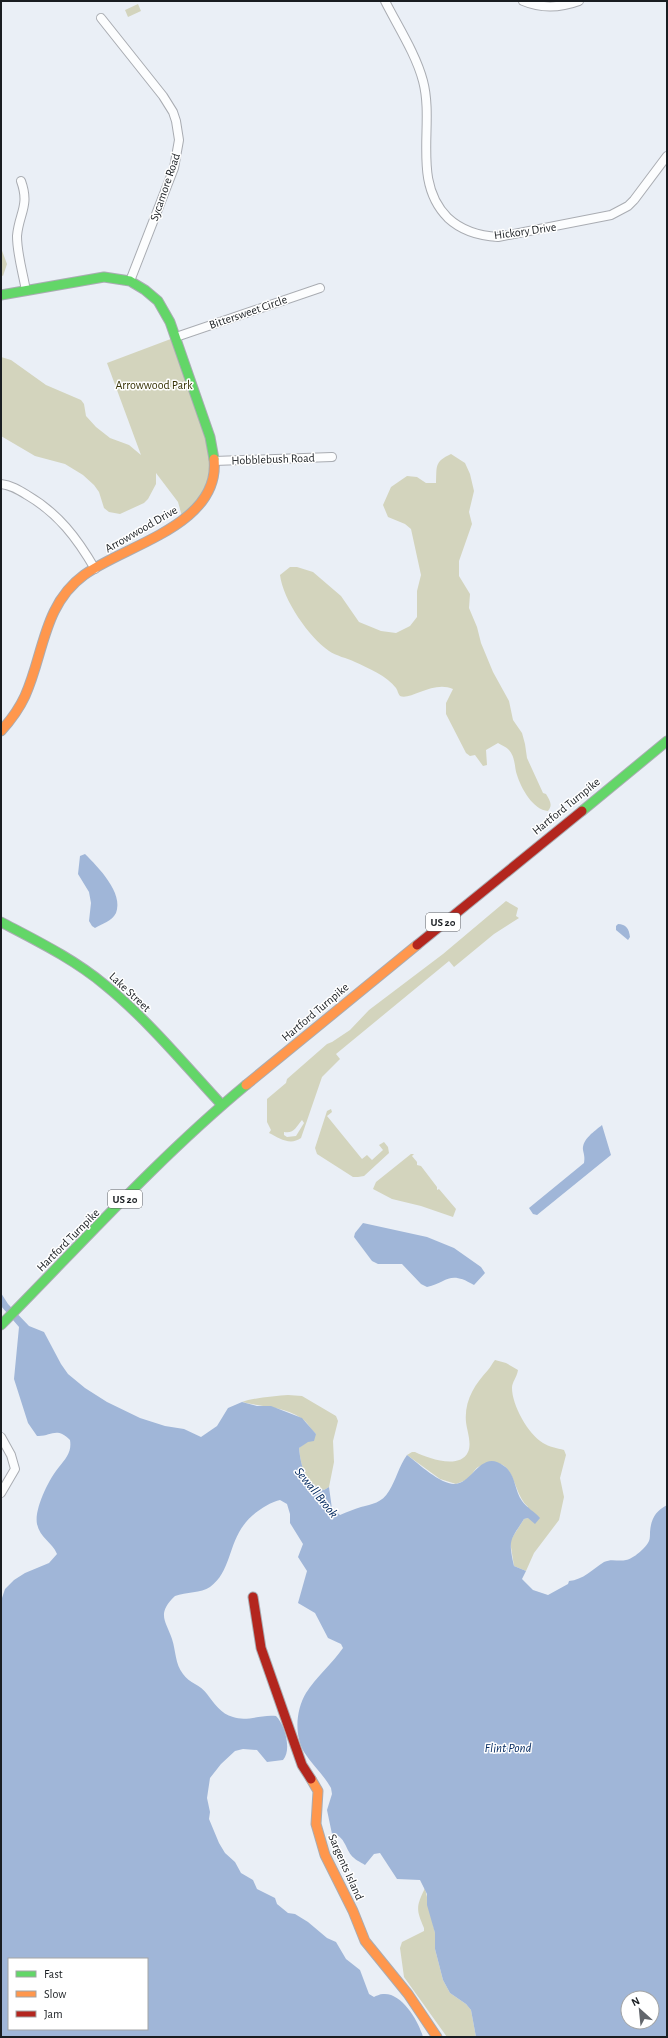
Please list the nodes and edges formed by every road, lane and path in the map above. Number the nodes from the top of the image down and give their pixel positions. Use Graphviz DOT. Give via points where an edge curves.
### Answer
graph roads {
  1 [pos="385,1"];
  2 [pos="523,1"];
  3 [pos="579,1"];
  4 [pos="101,18"];
  5 [pos="667,156"];
  6 [pos="21,182"];
  7 [pos="130,281"];
  8 [pos="320,288"];
  9 [pos="26,291"];
  10 [pos="1,295"];
  11 [pos="176,337"];
  12 [pos="332,457"];
  13 [pos="214,461"];
  14 [pos="1,484"];
  15 [pos="95,569"];
  16 [pos="1,731"];
  17 [pos="667,741"];
  18 [pos="1,922"];
  19 [pos="222,1105"];
  20 [pos="1,1325"];
  21 [pos="1,1438"];
  22 [pos="1,1493"];
  23 [pos="253,1597"];
  24 [pos="437,2037"];
  1 -- 5 [label="street, Hickory Drive" via="423,81 426,169 432,193 445,214 464,229 498,237 611,215 634,200"];
  2 -- 3 [label="street" via="554,7"];
  4 -- 7 [label="street, Sycamore Road" via="168,104 179,135 179,151 174,168"];
  6 -- 9 [label="street" via="25,199 17,243"];
  7 -- 9 [label="street, Arrowwood Drive" via="113,277 99,278"];
  7 -- 11 [label="street, Arrowwood Drive" via="158,301"];
  8 -- 11 [label="street, Bittersweet Circle"];
  9 -- 10 [label="street, Arrowwood Drive"];
  11 -- 13 [label="street, Arrowwood Drive" via="210,437"];
  12 -- 13 [label="street, Hobblebush Road"];
  13 -- 15 [label="street, Arrowwood Drive" via="209,488 199,506 191,514"];
  14 -- 15 [label="street" via="17,489 57,516 74,534"];
  15 -- 16 [label="street, Arrowwood Drive" via="71,584 55,605 21,703"];
  17 -- 19 [label="street, Hartford Turnpike / US 20"];
  18 -- 19 [label="street, Lake Street" via="67,957 106,986 137,1014"];
  19 -- 20 [label="street, Hartford Turnpike / US 20" via="162,1161"];
  21 -- 22 [label="street" via="10,1453 15,1469"];
  23 -- 24 [label="street, Sargents Island" via="262,1652 282,1702 302,1765 318,1791 316,1824 325,1855 365,1941 408,1994"];
}
